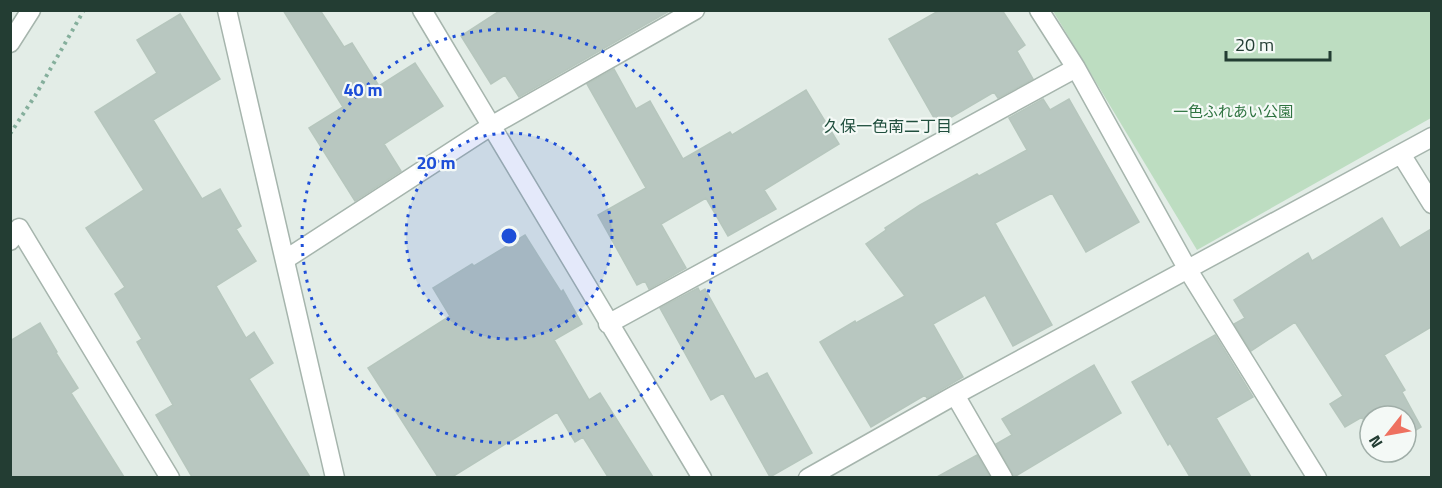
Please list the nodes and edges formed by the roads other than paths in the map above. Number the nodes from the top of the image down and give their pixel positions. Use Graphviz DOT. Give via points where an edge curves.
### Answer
graph roads {
  1 [pos="31,10"];
  2 [pos="227,10"];
  3 [pos="422,10"];
  4 [pos="694,10"];
  5 [pos="1039,10"];
  6 [pos="10,43"];
  7 [pos="1076,68"];
  8 [pos="491,126"];
  9 [pos="1431,137"];
  10 [pos="1401,154"];
  11 [pos="1431,204"];
  12 [pos="10,242"];
  13 [pos="286,259"];
  14 [pos="1188,270"];
  15 [pos="608,324"];
  16 [pos="956,395"];
  17 [pos="170,477"];
  18 [pos="335,477"];
  19 [pos="702,477"];
  20 [pos="808,477"];
  21 [pos="1003,477"];
  22 [pos="1317,477"];
  1 -- 6 [label="street"];
  2 -- 13 [label="street"];
  3 -- 8 [label="street"];
  4 -- 8 [label="street"];
  5 -- 7 [label="street"];
  7 -- 14 [label="street"];
  7 -- 15 [label="street"];
  8 -- 13 [label="street"];
  8 -- 15 [label="street"];
  9 -- 10 [label="street"];
  10 -- 11 [label="street"];
  10 -- 14 [label="street"];
  12 -- 17 [label="street" via="19,228"];
  13 -- 18 [label="street"];
  14 -- 16 [label="street"];
  14 -- 22 [label="street"];
  15 -- 19 [label="street"];
  16 -- 20 [label="street"];
  16 -- 21 [label="street"];
}
